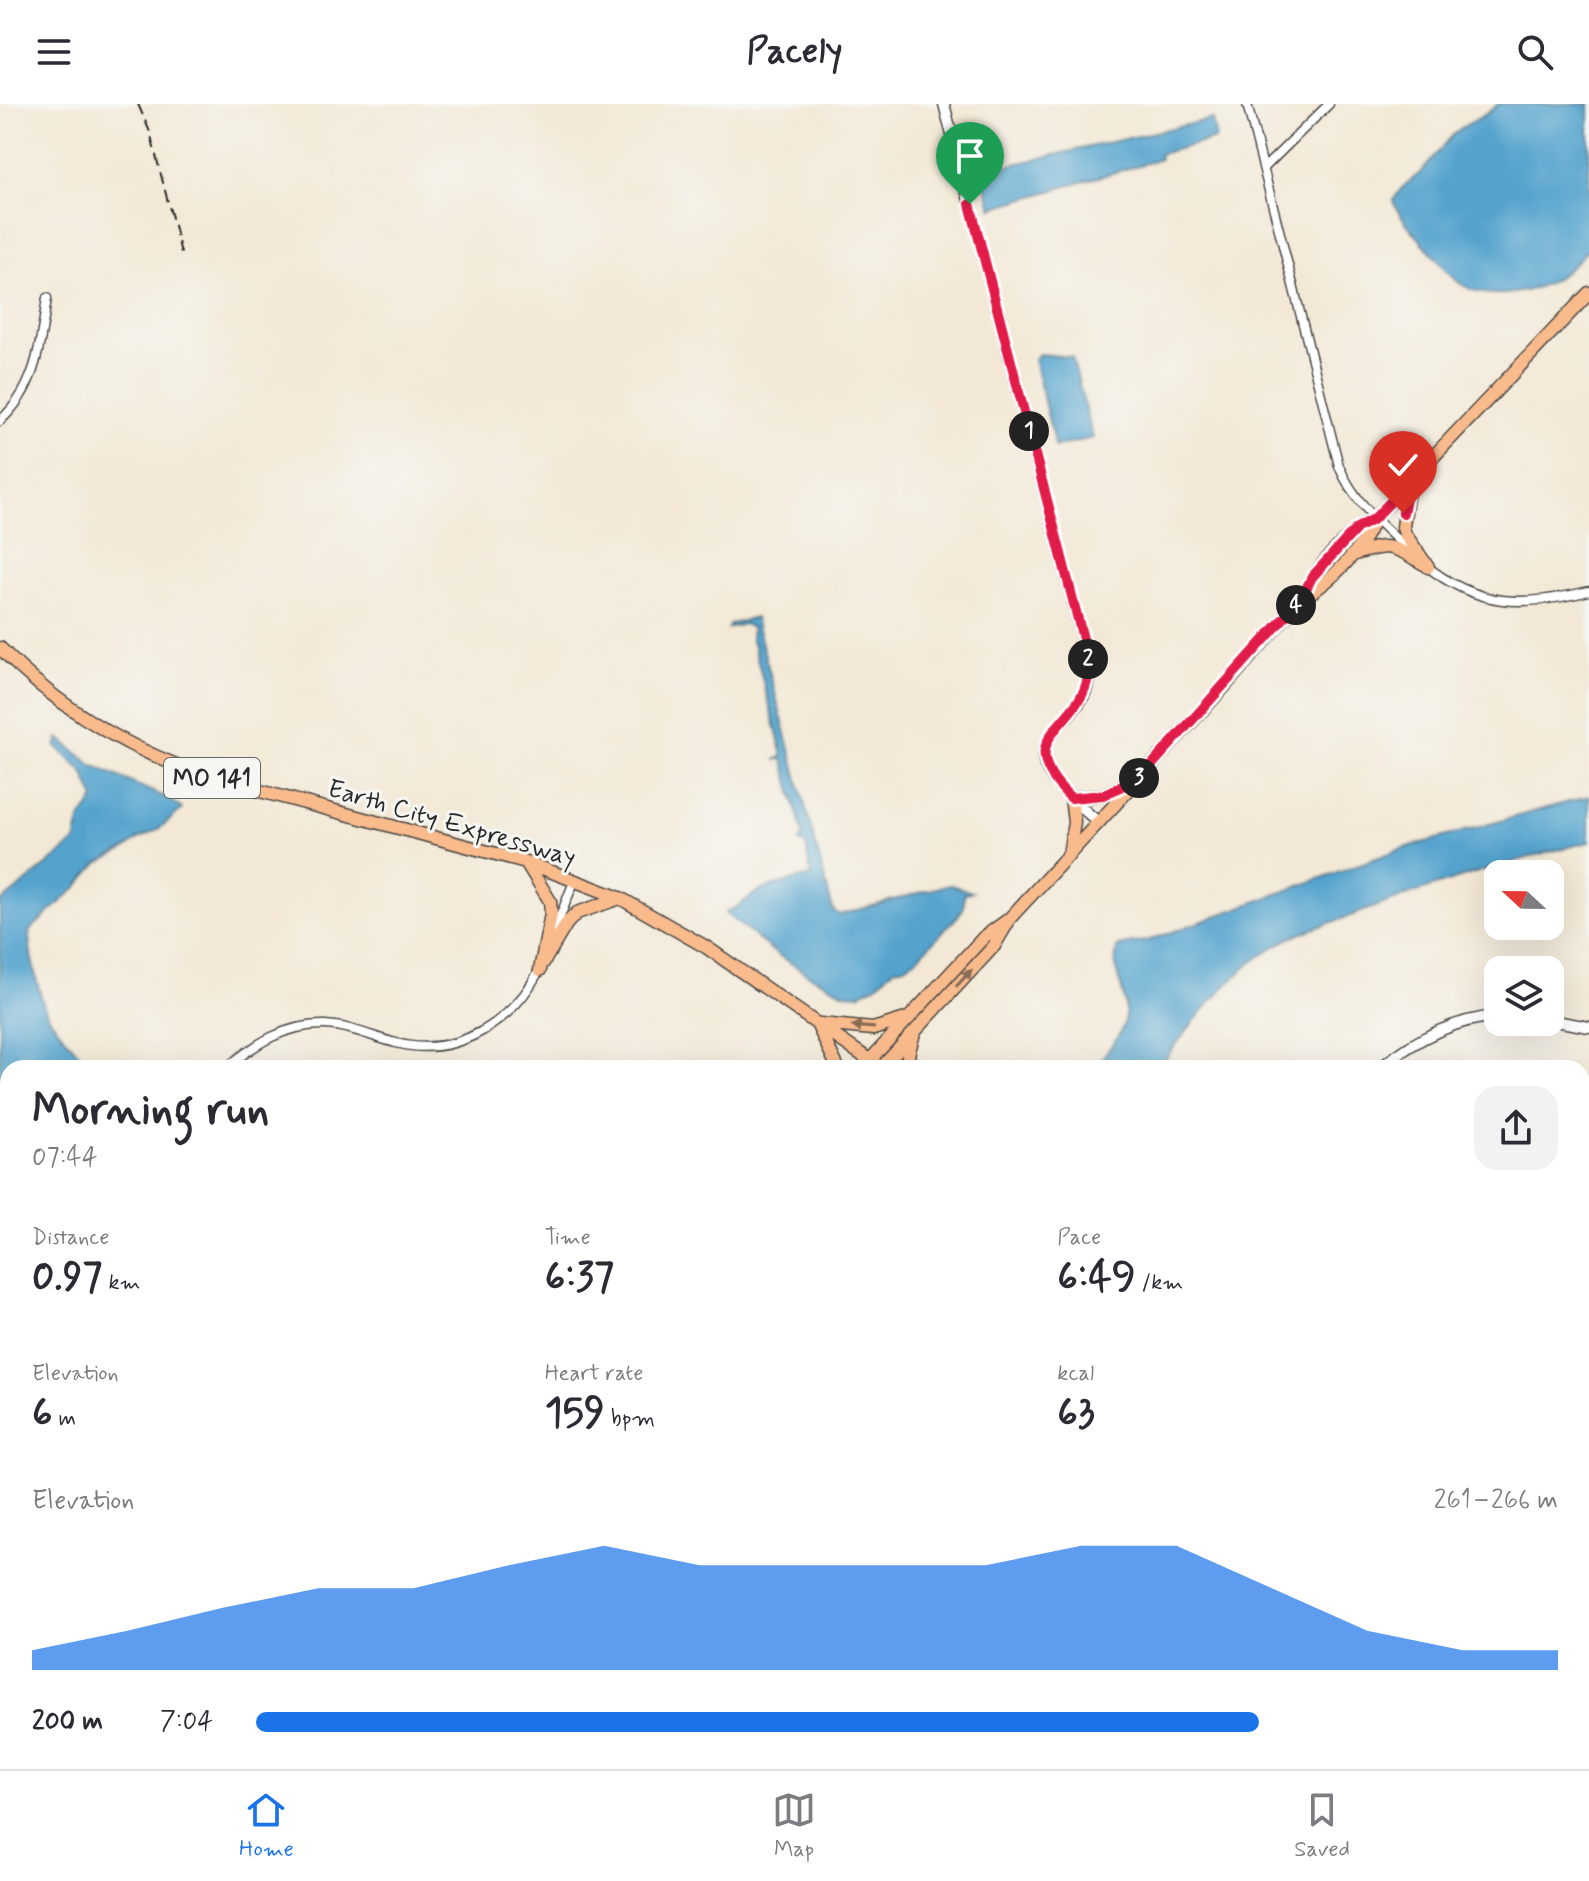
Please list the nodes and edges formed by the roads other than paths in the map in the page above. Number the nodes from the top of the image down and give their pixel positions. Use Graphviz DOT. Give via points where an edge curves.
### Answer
graph roads {
  1 [pos="944,104"];
  2 [pos="1247,104"];
  3 [pos="1329,104"];
  4 [pos="1264,168"];
  5 [pos="1589,293"];
  6 [pos="47,298"];
  7 [pos="0,421"];
  8 [pos="1409,482"];
  9 [pos="1374,519"];
  10 [pos="1349,556"];
  11 [pos="1428,567"];
  12 [pos="1589,591"];
  13 [pos="1301,599"];
  14 [pos="0,648"];
  15 [pos="1141,777"];
  16 [pos="1071,798"];
  17 [pos="1099,823"];
  18 [pos="1069,855"];
  19 [pos="526,862"];
  20 [pos="575,879"];
  21 [pos="620,898"];
  22 [pos="1009,919"];
  23 [pos="540,970"];
  24 [pos="909,1018"];
  25 [pos="1484,1018"];
  26 [pos="817,1023"];
  27 [pos="1564,1023"];
  28 [pos="1589,1027"];
  29 [pos="914,1033"];
  30 [pos="236,1060"];
  31 [pos="834,1060"];
  32 [pos="865,1060"];
  33 [pos="878,1060"];
  34 [pos="880,1060"];
  35 [pos="909,1060"];
  36 [pos="1390,1060"];
  1 -- 16 [label="street" via="1088,658 1082,700 1046,745 1044,760"];
  2 -- 4 [label="street"];
  3 -- 4 [label="street"];
  4 -- 9 [label="street" via="1339,466"];
  5 -- 8 [label="main road"];
  6 -- 7 [label="street" via="37,364"];
  8 -- 9 [label="main road"];
  8 -- 11 [label="main road" via="1403,527"];
  9 -- 10 [label="main road" via="1367,537"];
  9 -- 11 [label="street"];
  9 -- 13 [label="main road" via="1357,528 1312,577"];
  10 -- 11 [label="main road" via="1394,547"];
  10 -- 13 [label="main road" via="1322,586"];
  11 -- 12 [label="street" via="1475,594 1504,601 1549,601"];
  13 -- 15 [label="main road"];
  14 -- 19 [label="main road, Earth City Expressway / MO 141" via="72,710 174,765"];
  15 -- 16 [label="main road" via="1103,795"];
  15 -- 17 [label="main road"];
  16 -- 17 [label="street"];
  16 -- 18 [label="main road"];
  17 -- 18 [label="main road"];
  18 -- 22 [label="main road"];
  19 -- 20 [label="main road, Earth City Expressway / MO 141"];
  19 -- 23 [label="main road" via="550,901"];
  20 -- 21 [label="main road, Earth City Expressway / MO 141"];
  20 -- 23 [label="street"];
  21 -- 23 [label="main road" via="577,913"];
  21 -- 26 [label="main road, Earth City Expressway / MO 141" via="694,939"];
  22 -- 24 [label="main road" via="984,937"];
  29 -- 22 [label="main road, one-way" via="994,946"];
  23 -- 30 [label="street" via="507,1014 453,1043 412,1046 350,1028 298,1027 256,1044"];
  24 -- 26 [label="main road, one-way" via="873,1029"];
  24 -- 33 [label="main road"];
  25 -- 36 [label="street" via="1435,1032"];
  26 -- 31 [label="main road"];
  26 -- 32 [label="main road, Earth City Expressway / MO 141"];
  27 -- 28 [label="street"];
  29 -- 34 [label="main road"];
  29 -- 35 [label="main road"];
}
